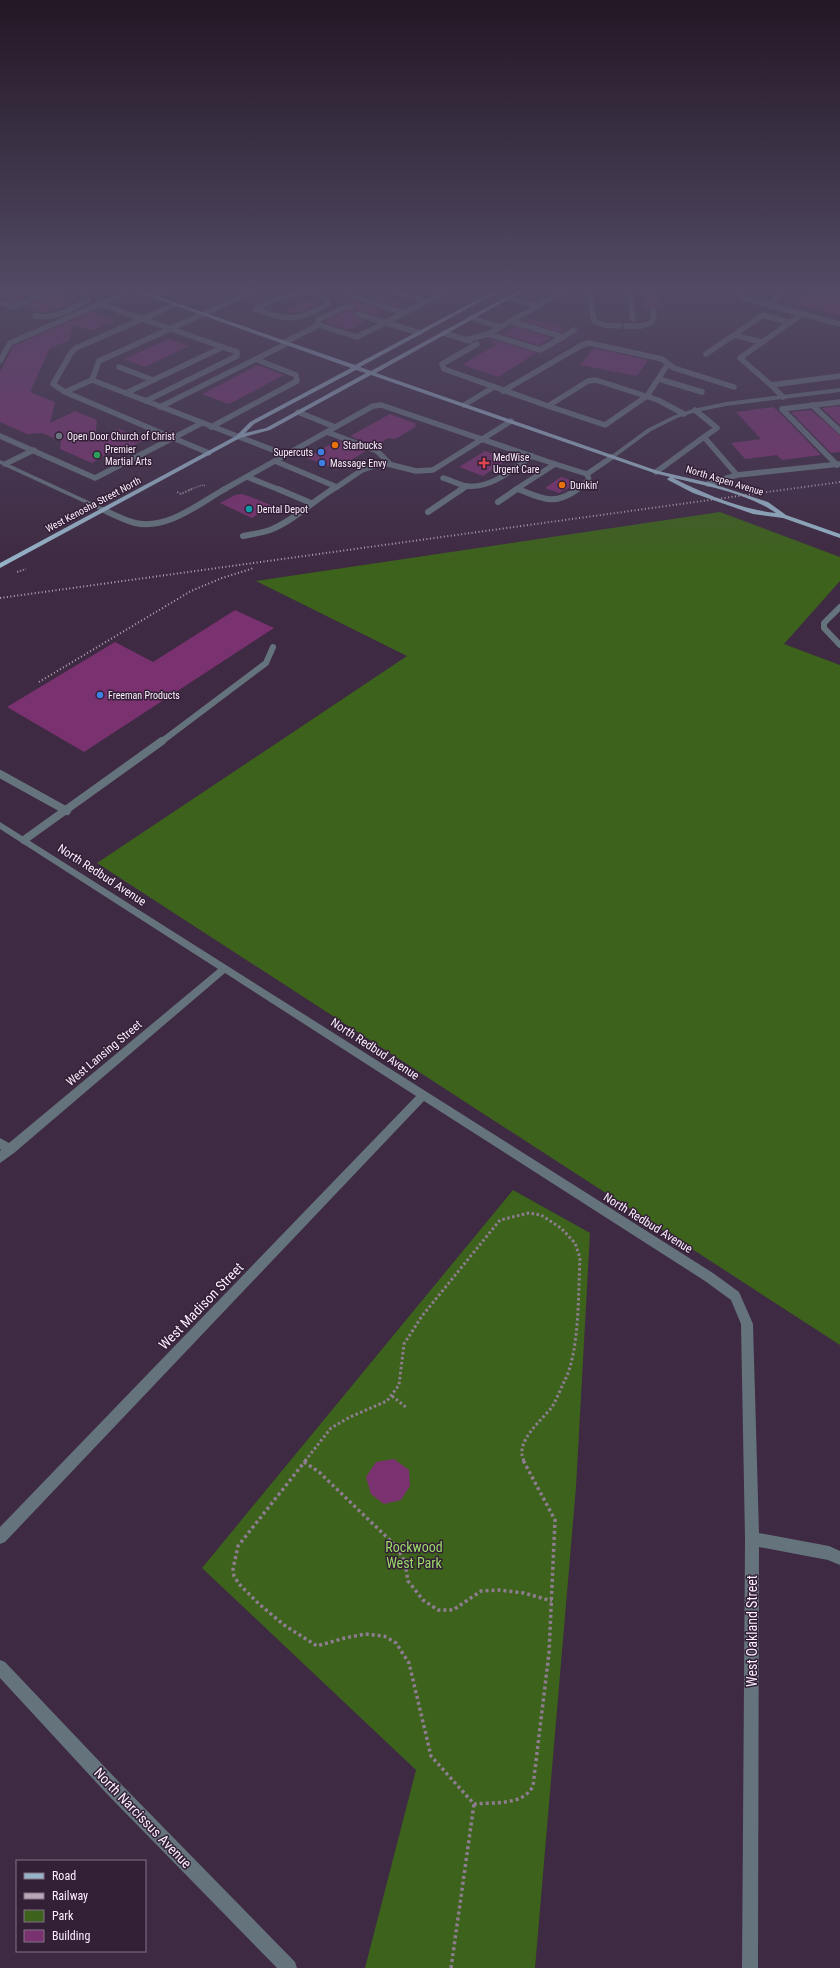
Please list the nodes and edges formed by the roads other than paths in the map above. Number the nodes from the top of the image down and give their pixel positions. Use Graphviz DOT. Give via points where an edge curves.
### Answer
graph roads {
  1 [pos="54,383"];
  2 [pos="86,383"];
  3 [pos="99,383"];
  4 [pos="148,383"];
  5 [pos="183,383"];
  6 [pos="208,383"];
  7 [pos="294,383"];
  8 [pos="328,383"];
  9 [pos="353,383"];
  10 [pos="400,383"];
  11 [pos="486,383"];
  12 [pos="517,383"];
  13 [pos="585,383"];
  14 [pos="605,383"];
  15 [pos="657,383"];
  16 [pos="672,383"];
  17 [pos="723,383"];
  18 [pos="769,383"];
  19 [pos="788,383"];
  20 [pos="771,385"];
  21 [pos="734,386"];
  22 [pos="494,387"];
  23 [pos="503,391"];
  24 [pos="65,392"];
  25 [pos="702,392"];
  26 [pos="839,392"];
  27 [pos="126,393"];
  28 [pos="648,396"];
  29 [pos="783,397"];
  30 [pos="146,401"];
  31 [pos="840,402"];
  32 [pos="464,405"];
  33 [pos="812,405"];
  34 [pos="548,406"];
  35 [pos="160,407"];
  36 [pos="695,410"];
  37 [pos="298,412"];
  38 [pos="684,414"];
  39 [pos="511,421"];
  40 [pos="202,423"];
  41 [pos="211,427"];
  42 [pos="335,427"];
  43 [pos="840,431"];
  44 [pos="327,432"];
  45 [pos="0,436"];
  46 [pos="238,437"];
  47 [pos="704,437"];
  48 [pos="173,438"];
  49 [pos="482,439"];
  50 [pos="34,450"];
  51 [pos="209,453"];
  52 [pos="286,455"];
  53 [pos="381,455"];
  54 [pos="532,456"];
  55 [pos="612,456"];
  56 [pos="274,462"];
  57 [pos="2,463"];
  58 [pos="389,463"];
  59 [pos="555,464"];
  60 [pos="838,464"];
  61 [pos="371,466"];
  62 [pos="656,472"];
  63 [pos="587,474"];
  64 [pos="737,475"];
  65 [pos="247,477"];
  66 [pos="443,478"];
  67 [pos="708,484"];
  68 [pos="467,486"];
  69 [pos="337,487"];
  70 [pos="517,489"];
  71 [pos="498,502"];
  72 [pos="310,503"];
  73 [pos="104,510"];
  74 [pos="428,512"];
  75 [pos="784,516"];
  76 [pos="243,536"];
  77 [pos="840,536"];
  78 [pos="0,566"];
  79 [pos="840,607"];
  80 [pos="840,645"];
  81 [pos="273,647"];
  82 [pos="0,774"];
  83 [pos="67,810"];
  84 [pos="0,825"];
  85 [pos="24,840"];
  86 [pos="225,968"];
  87 [pos="423,1095"];
  88 [pos="0,1142"];
  89 [pos="10,1150"];
  90 [pos="0,1158"];
  91 [pos="735,1296"];
  92 [pos="0,1537"];
  93 [pos="752,1539"];
  94 [pos="840,1558"];
  95 [pos="0,1666"];
  96 [pos="289,1968"];
  97 [pos="750,1968"];
  1 -- 24 [label="lane"];
  2 -- 24 [label="lane"];
  3 -- 27 [label="lane"];
  4 -- 27 [label="lane"];
  5 -- 30 [label="lane"];
  6 -- 35 [label="lane"];
  7 -- 41 [label="lane"];
  8 -- 46 [label="main road, West Kenosha Street North" via="252,423"];
  9 -- 37 [label="main road, West Kenosha Street North"];
  10 -- 32 [label="main road, North Aspen Avenue"];
  11 -- 22 [label="lane"];
  12 -- 23 [label="lane"];
  13 -- 34 [label="lane"];
  14 -- 28 [label="lane"];
  15 -- 28 [label="lane"];
  16 -- 25 [label="lane"];
  17 -- 21 [label="lane"];
  18 -- 20 [label="lane"];
  19 -- 20 [label="lane"];
  20 -- 29 [label="lane"];
  22 -- 23 [label="lane"];
  22 -- 32 [label="lane"];
  23 -- 34 [label="lane"];
  24 -- 48 [label="lane"];
  26 -- 29 [label="street"];
  27 -- 30 [label="lane"];
  28 -- 34 [label="lane" via="605,425"];
  28 -- 38 [label="lane"];
  29 -- 36 [label="street"];
  30 -- 35 [label="lane"];
  31 -- 33 [label="lane"];
  32 -- 39 [label="main road, North Aspen Avenue"];
  33 -- 43 [label="lane"];
  33 -- 60 [label="lane" via="782,409"];
  35 -- 40 [label="lane"];
  36 -- 38 [label="street"];
  36 -- 47 [label="lane" via="717,428"];
  37 -- 42 [label="lane"];
  37 -- 46 [label="main road, West Kenosha Street North" via="268,429"];
  38 -- 55 [label="street" via="649,430"];
  39 -- 49 [label="lane"];
  39 -- 55 [label="main road, North Aspen Avenue"];
  40 -- 41 [label="lane"];
  40 -- 48 [label="lane"];
  41 -- 46 [label="lane"];
  42 -- 44 [label="lane"];
  42 -- 49 [label="lane" via="374,406 381,406"];
  44 -- 52 [label="lane"];
  44 -- 53 [label="lane" via="377,451"];
  45 -- 50 [label="lane"];
  46 -- 51 [label="main road, West Kenosha Street North"];
  46 -- 52 [label="lane"];
  47 -- 62 [label="lane"];
  47 -- 64 [label="lane"];
  48 -- 50 [label="lane" via="95,478"];
  48 -- 51 [label="lane"];
  49 -- 54 [label="lane"];
  49 -- 58 [label="lane" via="427,472 413,471"];
  50 -- 57 [label="lane"];
  51 -- 73 [label="main road, West Kenosha Street North"];
  52 -- 56 [label="lane"];
  53 -- 58 [label="lane"];
  53 -- 61 [label="lane"];
  54 -- 59 [label="lane"];
  54 -- 68 [label="lane" via="489,483 479,487"];
  55 -- 62 [label="main road, North Aspen Avenue"];
  55 -- 63 [label="lane"];
  56 -- 65 [label="lane"];
  56 -- 69 [label="lane"];
  57 -- 73 [label="street"];
  58 -- 61 [label="lane"];
  59 -- 63 [label="lane"];
  59 -- 70 [label="lane"];
  60 -- 64 [label="lane"];
  61 -- 69 [label="lane"];
  62 -- 67 [label="main road, North Aspen Avenue"];
  62 -- 75 [label="main road, North Aspen Avenue" via="695,492 755,513"];
  63 -- 70 [label="lane" via="589,480 586,484 561,500 548,500"];
  64 -- 67 [label="lane"];
  65 -- 72 [label="lane"];
  65 -- 73 [label="lane" via="171,520 156,524 133,523"];
  66 -- 68 [label="lane"];
  67 -- 75 [label="main road, North Aspen Avenue" via="766,503"];
  68 -- 74 [label="lane"];
  69 -- 72 [label="lane"];
  70 -- 71 [label="lane"];
  72 -- 76 [label="lane" via="302,512 270,530"];
  73 -- 78 [label="main road, West Kenosha Street North"];
  75 -- 77 [label="main road, North Aspen Avenue"];
  79 -- 80 [label="lane" via="824,623 824,628"];
  81 -- 83 [label="lane" via="266,663"];
  82 -- 83 [label="lane"];
  83 -- 85 [label="lane"];
  84 -- 85 [label="street, North Redbud Avenue"];
  85 -- 86 [label="street, North Redbud Avenue"];
  86 -- 87 [label="street, North Redbud Avenue"];
  86 -- 89 [label="street, West Lansing Street"];
  87 -- 91 [label="street, North Redbud Avenue" via="703,1273"];
  87 -- 92 [label="street, West Madison Street"];
  88 -- 89 [label="street"];
  89 -- 90 [label="street, West Lansing Street"];
  91 -- 93 [label="street, West Oakland Street" via="747,1324"];
  93 -- 94 [label="street" via="829,1553"];
  93 -- 97 [label="street, West Oakland Street"];
  95 -- 96 [label="street, North Narcissus Avenue"];
}
